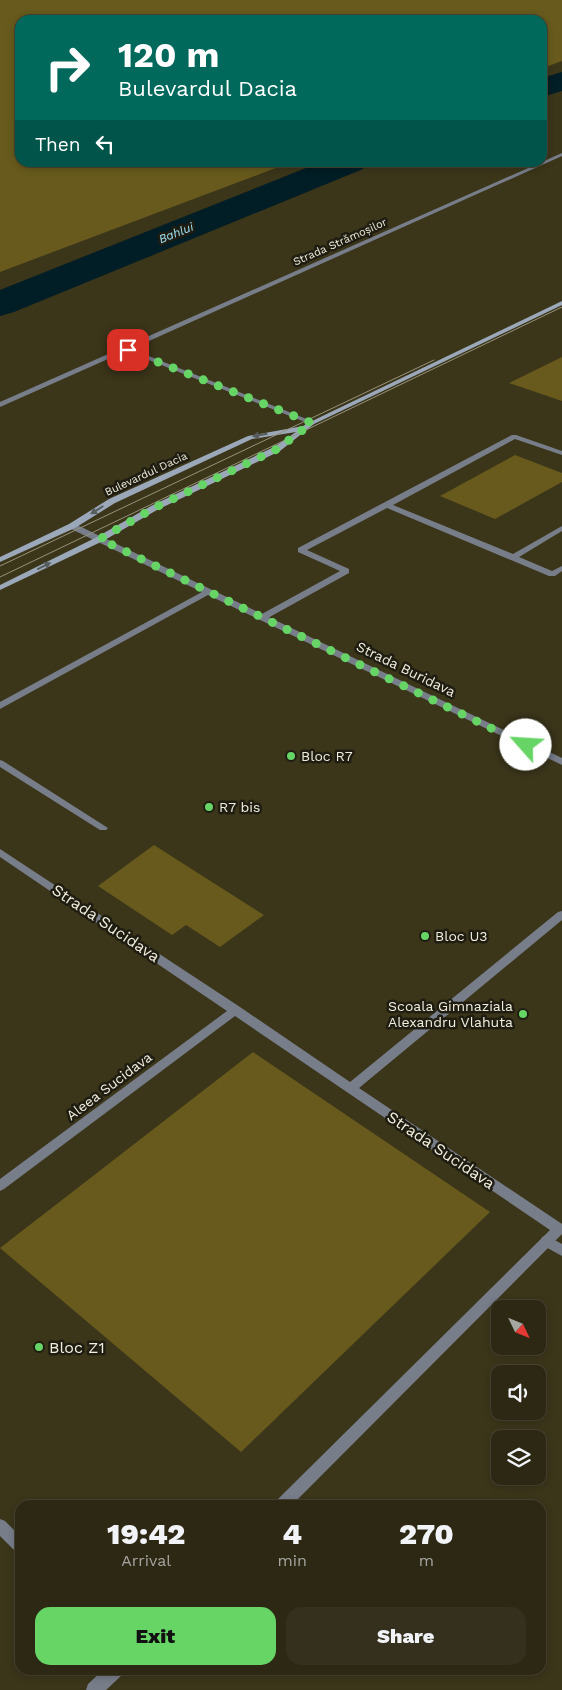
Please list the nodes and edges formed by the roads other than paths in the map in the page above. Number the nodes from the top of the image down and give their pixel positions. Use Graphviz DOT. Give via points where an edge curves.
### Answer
graph roads {
  1 [pos="562,154"];
  2 [pos="547,161"];
  3 [pos="533,167"];
  4 [pos="562,303"];
  5 [pos="128,350"];
  6 [pos="0,405"];
  7 [pos="310,425"];
  8 [pos="562,453"];
  9 [pos="386,505"];
  10 [pos="72,526"];
  11 [pos="562,528"];
  12 [pos="100,539"];
  13 [pos="513,557"];
  14 [pos="0,560"];
  15 [pos="562,568"];
  16 [pos="0,588"];
  17 [pos="209,591"];
  18 [pos="263,617"];
  19 [pos="0,706"];
  20 [pos="562,762"];
  21 [pos="0,763"];
  22 [pos="104,828"];
  23 [pos="0,852"];
  24 [pos="562,914"];
  25 [pos="236,1010"];
  26 [pos="350,1089"];
  27 [pos="0,1186"];
  28 [pos="561,1229"];
  29 [pos="547,1241"];
  30 [pos="562,1251"];
  31 [pos="287,1500"];
  32 [pos="0,1526"];
  33 [pos="15,1541"];
  34 [pos="110,1675"];
  35 [pos="94,1690"];
  1 -- 2 [label="street, Strada Strămoșilor"];
  3 -- 5 [label="street, Strada Strămoșilor"];
  4 -- 7 [label="street, Bulevardul Dacia"];
  5 -- 6 [label="street, Strada Strămoșilor"];
  5 -- 7 [label="street"];
  7 -- 10 [label="street, Bulevardul Dacia, one-way" via="250,437 112,501"];
  7 -- 12 [label="street, Bulevardul Dacia" via="277,449 154,508"];
  8 -- 9 [label="street" via="514,436"];
  9 -- 13 [label="street"];
  9 -- 18 [label="street" via="300,550 346,571"];
  10 -- 12 [label="street, Strada Buridava"];
  10 -- 14 [label="street, Bulevardul Dacia"];
  11 -- 13 [label="street"];
  16 -- 12 [label="street, Bulevardul Dacia, one-way"];
  12 -- 17 [label="street, Strada Buridava"];
  13 -- 15 [label="street" via="552,574"];
  17 -- 18 [label="street, Strada Buridava"];
  17 -- 19 [label="street"];
  18 -- 20 [label="street, Strada Buridava"];
  21 -- 22 [label="street"];
  23 -- 25 [label="street, Strada Sucidava"];
  24 -- 26 [label="street"];
  25 -- 26 [label="street, Strada Sucidava"];
  25 -- 27 [label="street, Aleea Sucidava"];
  26 -- 28 [label="street, Strada Sucidava"];
  28 -- 29 [label="street, Strada Sucidava"];
  29 -- 30 [label="street"];
  29 -- 31 [label="street, Strada Sucidava"];
  32 -- 33 [label="street"];
  34 -- 35 [label="street"];
}
